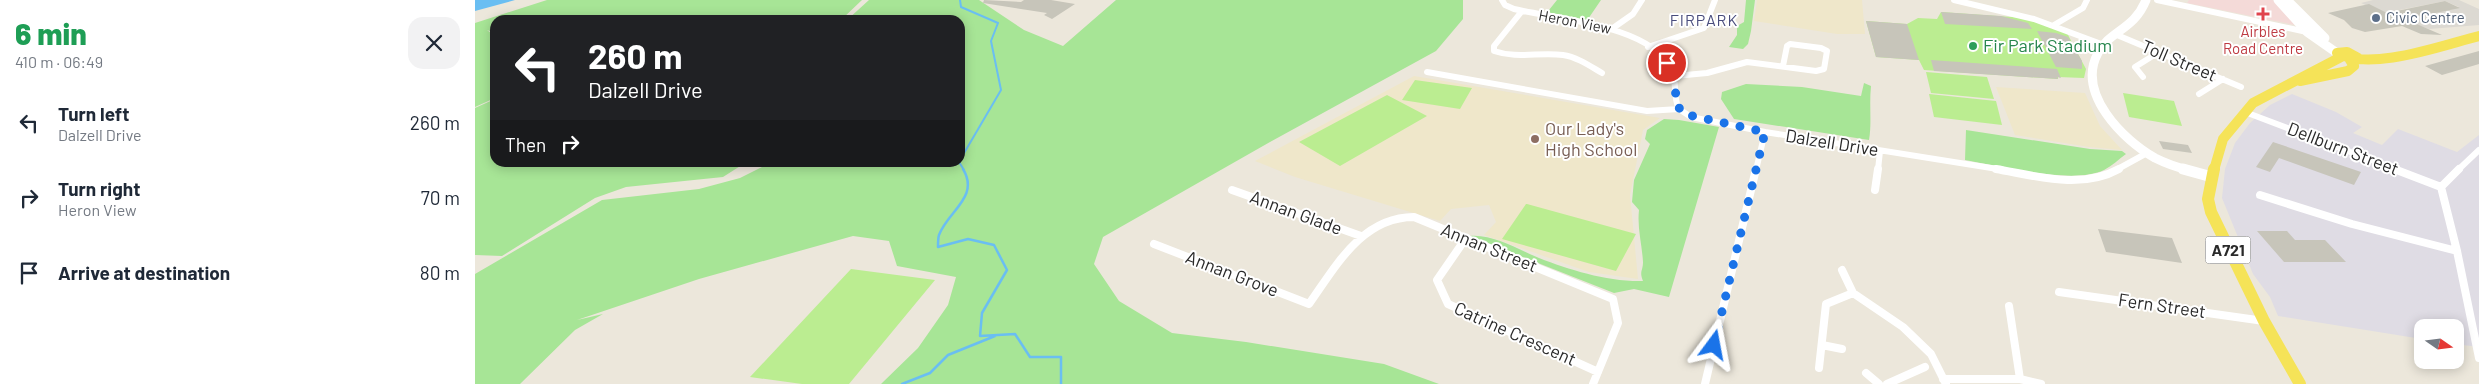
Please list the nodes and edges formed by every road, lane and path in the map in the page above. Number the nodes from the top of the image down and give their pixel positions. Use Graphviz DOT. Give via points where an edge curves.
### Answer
graph roads {
  1 [pos="1501,0"];
  2 [pos="1642,0"];
  3 [pos="1715,0"];
  4 [pos="1954,0"];
  5 [pos="2087,0"];
  6 [pos="2146,0"];
  7 [pos="2157,0"];
  8 [pos="2278,0"];
  9 [pos="2287,0"];
  10 [pos="2175,2"];
  11 [pos="1522,12"];
  12 [pos="2054,25"];
  13 [pos="1613,28"];
  14 [pos="2307,32"];
  15 [pos="2117,35"];
  16 [pos="2479,36"];
  17 [pos="1648,46"];
  18 [pos="2104,46"];
  19 [pos="2159,52"];
  20 [pos="2347,55"];
  21 [pos="1783,66"];
  22 [pos="1427,72"];
  23 [pos="1601,73"];
  24 [pos="1675,76"];
  25 [pos="2143,77"];
  26 [pos="2223,79"];
  27 [pos="2290,83"];
  28 [pos="2241,87"];
  29 [pos="2199,94"];
  30 [pos="1679,109"];
  31 [pos="2245,112"];
  32 [pos="1765,132"];
  33 [pos="2479,150"];
  34 [pos="1881,151"];
  35 [pos="2147,154"];
  36 [pos="2212,177"];
  37 [pos="2441,187"];
  38 [pos="1231,190"];
  39 [pos="1875,190"];
  40 [pos="2260,195"];
  41 [pos="1361,236"];
  42 [pos="1466,238"];
  43 [pos="1154,244"];
  44 [pos="2457,251"];
  45 [pos="1842,270"];
  46 [pos="2059,292"];
  47 [pos="1853,293"];
  48 [pos="1309,304"];
  49 [pos="2009,306"];
  50 [pos="2264,321"];
  51 [pos="1822,345"];
  52 [pos="1842,349"];
  53 [pos="2479,358"];
  54 [pos="1925,367"];
  55 [pos="1819,368"];
  56 [pos="1598,372"];
  57 [pos="1866,373"];
  58 [pos="2020,379"];
  59 [pos="1944,382"];
  60 [pos="1593,384"];
  61 [pos="1705,384"];
  62 [pos="1879,384"];
  63 [pos="1887,384"];
  64 [pos="2041,384"];
  65 [pos="2300,384"];
  1 -- 11 [label="street, Heron View"];
  2 -- 13 [label="street" via="1633,14"];
  3 -- 17 [label="street" via="1703,28"];
  4 -- 12 [label="street"];
  5 -- 12 [label="street" via="2083,8"];
  6 -- 15 [label="street" via="2139,19"];
  7 -- 10 [label="street"];
  8 -- 14 [label="street"];
  9 -- 20 [label="street" via="2307,22"];
  10 -- 14 [label="street"];
  11 -- 13 [label="street, Heron View"];
  11 -- 23 [label="street" via="1494,46 1494,51 1522,57 1569,56"];
  12 -- 18 [label="street"];
  13 -- 17 [label="street, Heron View"];
  14 -- 20 [label="street"];
  15 -- 18 [label="street"];
  15 -- 19 [label="street, Toll Street"];
  16 -- 20 [label="main road, A721" via="2385,58"];
  17 -- 24 [label="street, Heron View" via="1667,63"];
  18 -- 35 [label="street" via="2092,67 2095,90 2115,125"];
  19 -- 25 [label="street" via="2135,67"];
  19 -- 26 [label="street, Toll Street"];
  20 -- 27 [label="main road, A721"];
  20 -- 27 [label="main road, A721" via="2354,66 2348,71"];
  21 -- 21 [label="street" via="1790,44 1827,51 1824,69"];
  21 -- 24 [label="street" via="1747,62 1701,74"];
  22 -- 30 [label="street, Dalzell Drive" via="1647,111"];
  24 -- 30 [label="street" via="1675,99"];
  26 -- 28 [label="street, Toll Street"];
  26 -- 29 [label="street"];
  27 -- 31 [label="main road, A721" via="2263,96"];
  30 -- 32 [label="street, Dalzell Drive" via="1691,117"];
  31 -- 36 [label="main road, A721" via="2223,139"];
  31 -- 37 [label="street, Dellburn Street"];
  32 -- 34 [label="street, Dalzell Drive"];
  32 -- 61 [label="street"];
  33 -- 37 [label="street"];
  34 -- 35 [label="street, Dalzell Drive" via="2070,181 2103,178"];
  34 -- 39 [label="street"];
  35 -- 36 [label="street"];
  36 -- 50 [label="main road, A721" via="2207,199 2211,212"];
  37 -- 44 [label="street"];
  38 -- 41 [label="street, Annan Glade"];
  40 -- 44 [label="street" via="2352,224"];
  41 -- 42 [label="street, Annan Street" via="1391,217 1406,216"];
  41 -- 48 [label="street, Annan Street"];
  42 -- 56 [label="street, Annan Street" via="1613,299 1618,324"];
  42 -- 56 [label="street, Catrine Crescent" via="1437,280 1448,304"];
  43 -- 48 [label="street, Annan Grove"];
  44 -- 53 [label="street"];
  45 -- 47 [label="street"];
  46 -- 50 [label="street, Fern Street"];
  47 -- 51 [label="street" via="1826,304"];
  47 -- 59 [label="street" via="1910,334 1931,354"];
  49 -- 58 [label="street"];
  50 -- 65 [label="main road, A721"];
  51 -- 52 [label="street"];
  51 -- 55 [label="street"];
  54 -- 63 [label="street"];
  56 -- 60 [label="street, Annan Street"];
  57 -- 62 [label="street"];
  58 -- 59 [label="street"];
  58 -- 64 [label="street"];
}
